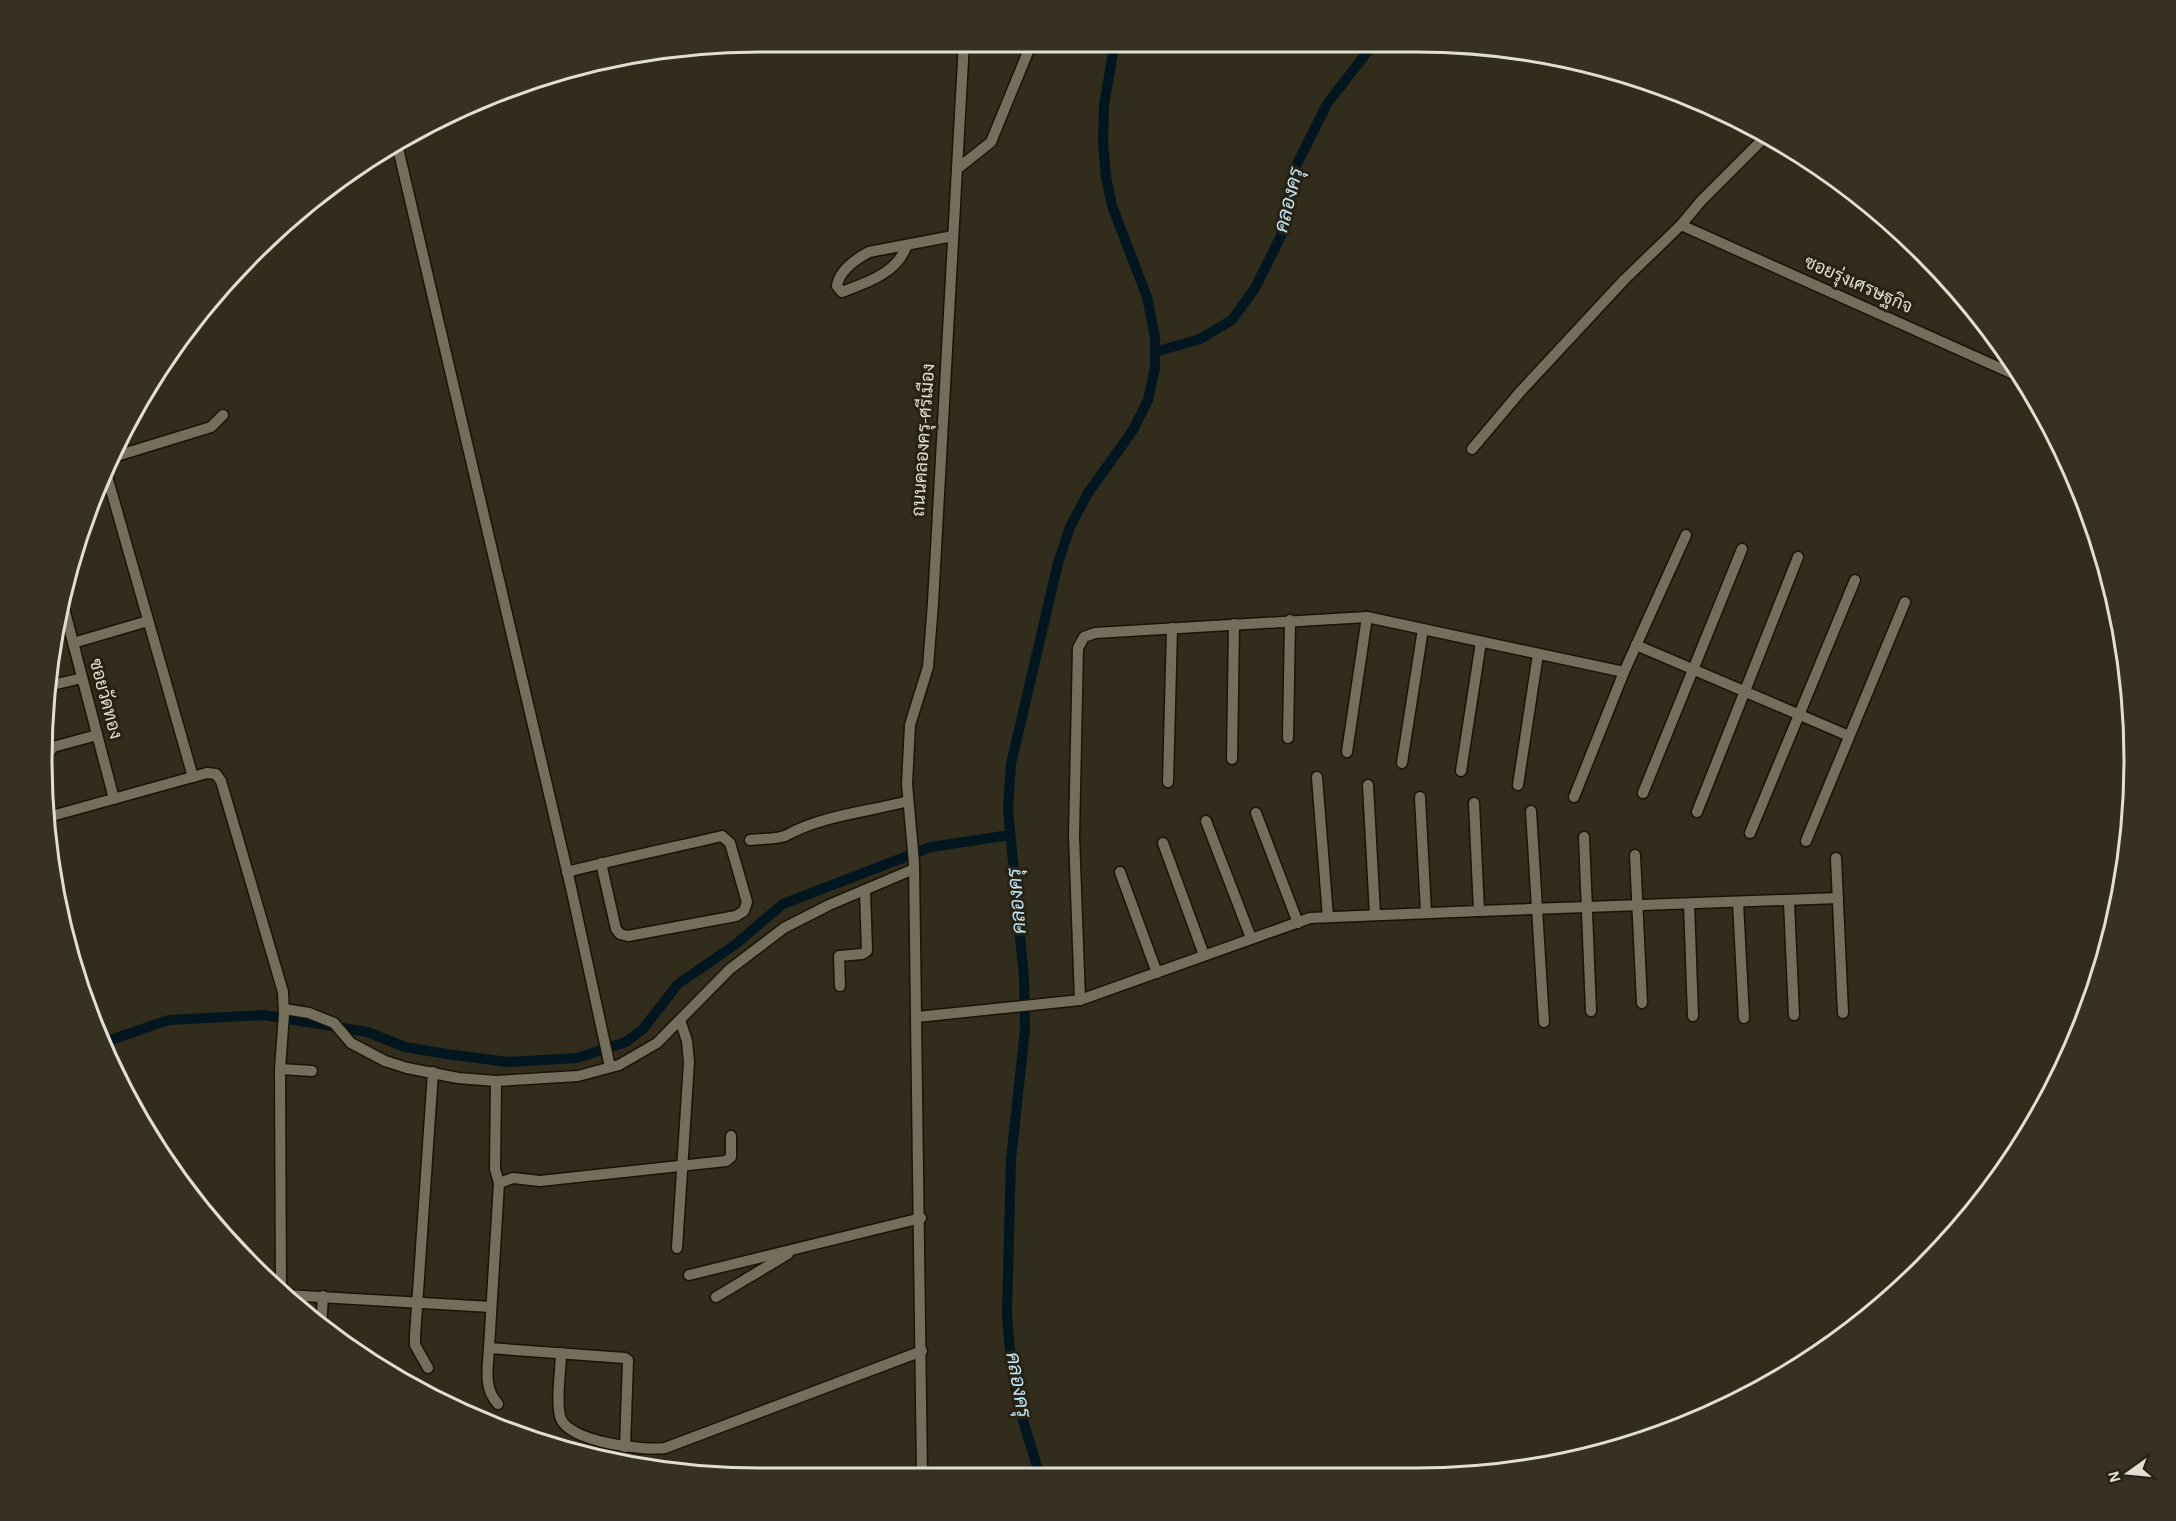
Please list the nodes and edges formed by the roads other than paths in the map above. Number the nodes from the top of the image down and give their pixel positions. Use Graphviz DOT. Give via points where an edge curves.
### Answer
graph roads {
  1 [pos="963,52"];
  2 [pos="1028,52"];
  3 [pos="1760,142"];
  4 [pos="400,151"];
  5 [pos="957,169"];
  6 [pos="1681,225"];
  7 [pos="953,236"];
  8 [pos="906,247"];
  9 [pos="2006,371"];
  10 [pos="222,415"];
  11 [pos="1472,449"];
  12 [pos="123,454"];
  13 [pos="109,483"];
  14 [pos="1686,535"];
  15 [pos="1742,549"];
  16 [pos="1798,557"];
  17 [pos="1855,580"];
  18 [pos="1905,602"];
  19 [pos="1366,617"];
  20 [pos="67,620"];
  21 [pos="1290,620"];
  22 [pos="148,621"];
  23 [pos="1234,624"];
  24 [pos="1172,628"];
  25 [pos="1423,629"];
  26 [pos="1481,642"];
  27 [pos="73,643"];
  28 [pos="1636,645"];
  29 [pos="1538,654"];
  30 [pos="1693,669"];
  31 [pos="1624,672"];
  32 [pos="82,678"];
  33 [pos="57,684"];
  34 [pos="1745,691"];
  35 [pos="1799,713"];
  36 [pos="97,735"];
  37 [pos="1849,736"];
  38 [pos="1288,738"];
  39 [pos="53,748"];
  40 [pos="1347,752"];
  41 [pos="1232,759"];
  42 [pos="1402,763"];
  43 [pos="1461,771"];
  44 [pos="193,777"];
  45 [pos="1317,777"];
  46 [pos="1168,782"];
  47 [pos="1368,785"];
  48 [pos="1518,785"];
  49 [pos="1643,793"];
  50 [pos="1420,797"];
  51 [pos="1574,797"];
  52 [pos="114,800"];
  53 [pos="908,801"];
  54 [pos="1474,803"];
  55 [pos="1531,811"];
  56 [pos="1697,812"];
  57 [pos="1256,813"];
  58 [pos="55,815"];
  59 [pos="1206,820"];
  60 [pos="1750,833"];
  61 [pos="1584,837"];
  62 [pos="750,840"];
  63 [pos="1806,841"];
  64 [pos="1163,843"];
  65 [pos="1635,855"];
  66 [pos="1836,858"];
  67 [pos="602,863"];
  68 [pos="914,866"];
  69 [pos="567,872"];
  70 [pos="1120,872"];
  71 [pos="865,890"];
  72 [pos="1838,898"];
  73 [pos="1738,902"];
  74 [pos="1789,902"];
  75 [pos="1689,904"];
  76 [pos="1637,905"];
  77 [pos="1587,908"];
  78 [pos="1479,911"];
  79 [pos="1537,911"];
  80 [pos="1426,913"];
  81 [pos="1375,915"];
  82 [pos="1328,917"];
  83 [pos="1298,922"];
  84 [pos="1251,938"];
  85 [pos="1204,955"];
  86 [pos="1157,973"];
  87 [pos="840,987"];
  88 [pos="1080,1000"];
  89 [pos="1642,1003"];
  90 [pos="284,1011"];
  91 [pos="1592,1011"];
  92 [pos="1843,1013"];
  93 [pos="1794,1015"];
  94 [pos="1692,1016"];
  95 [pos="917,1017"];
  96 [pos="1744,1018"];
  97 [pos="680,1020"];
  98 [pos="1544,1022"];
  99 [pos="609,1064"];
  100 [pos="280,1069"];
  101 [pos="312,1071"];
  102 [pos="433,1072"];
  103 [pos="496,1080"];
  104 [pos="731,1136"];
  105 [pos="682,1166"];
  106 [pos="499,1183"];
  107 [pos="921,1218"];
  108 [pos="677,1248"];
  109 [pos="794,1250"];
  110 [pos="689,1275"];
  111 [pos="281,1281"];
  112 [pos="297,1295"];
  113 [pos="322,1296"];
  114 [pos="716,1297"];
  115 [pos="416,1304"];
  116 [pos="491,1307"];
  117 [pos="321,1316"];
  118 [pos="489,1348"];
  119 [pos="922,1351"];
  120 [pos="561,1353"];
  121 [pos="428,1368"];
  122 [pos="498,1404"];
  123 [pos="625,1447"];
  124 [pos="922,1468"];
  1 -- 5 [label="street, ถนนคลองครุ-ศรีเมือง"];
  2 -- 5 [label="street" via="991,142"];
  3 -- 6 [label="street"];
  4 -- 69 [label="street"];
  5 -- 7 [label="street, ถนนคลองครุ-ศรีเมือง"];
  6 -- 9 [label="street, ซอยรุ่งเศรษฐกิจ"];
  6 -- 11 [label="street" via="1624,280"];
  7 -- 8 [label="street"];
  7 -- 53 [label="street, ถนนคลองครุ-ศรีเมือง" via="928,667 910,725"];
  8 -- 8 [label="street" via="889,271 842,292 837,286 838,279 869,252"];
  10 -- 12 [label="street" via="211,427"];
  13 -- 22 [label="street"];
  14 -- 28 [label="street"];
  15 -- 30 [label="street"];
  16 -- 34 [label="street"];
  17 -- 35 [label="street"];
  18 -- 37 [label="street"];
  19 -- 21 [label="street"];
  19 -- 25 [label="street"];
  19 -- 40 [label="street"];
  20 -- 27 [label="street, ซอยวัดทอง"];
  21 -- 23 [label="street"];
  21 -- 38 [label="street"];
  22 -- 27 [label="street"];
  22 -- 44 [label="street"];
  23 -- 24 [label="street"];
  23 -- 41 [label="street"];
  24 -- 46 [label="street"];
  24 -- 88 [label="street" via="1095,633 1084,638 1078,648 1074,836"];
  25 -- 26 [label="street"];
  25 -- 42 [label="street"];
  26 -- 29 [label="street"];
  26 -- 43 [label="street"];
  27 -- 32 [label="street, ซอยวัดทอง"];
  28 -- 30 [label="street"];
  28 -- 31 [label="street"];
  29 -- 31 [label="street"];
  29 -- 48 [label="street"];
  30 -- 34 [label="street"];
  30 -- 49 [label="street"];
  31 -- 51 [label="street"];
  32 -- 33 [label="street"];
  32 -- 36 [label="street, ซอยวัดทอง"];
  34 -- 35 [label="street"];
  34 -- 56 [label="street"];
  35 -- 37 [label="street"];
  35 -- 60 [label="street"];
  36 -- 39 [label="street"];
  36 -- 52 [label="street, ซอยวัดทอง"];
  37 -- 63 [label="street"];
  44 -- 52 [label="street"];
  44 -- 90 [label="street" via="216,774 221,781 283,992"];
  45 -- 82 [label="street"];
  47 -- 81 [label="street"];
  50 -- 80 [label="street"];
  52 -- 58 [label="street"];
  53 -- 62 [label="street" via="825,819 787,835"];
  53 -- 68 [label="street, ถนนคลองครุ-ศรีเมือง"];
  54 -- 78 [label="street"];
  55 -- 79 [label="street"];
  57 -- 83 [label="street"];
  59 -- 84 [label="street"];
  61 -- 77 [label="street"];
  64 -- 85 [label="street"];
  65 -- 76 [label="street"];
  66 -- 72 [label="street"];
  67 -- 67 [label="street" via="722,836 730,843 747,902 744,911 736,916 628,936 620,934"];
  67 -- 69 [label="street"];
  68 -- 71 [label="street"];
  68 -- 95 [label="street, ถนนคลองครุ-ศรีเมือง"];
  69 -- 99 [label="street"];
  70 -- 86 [label="street"];
  71 -- 87 [label="street" via="867,951 839,956"];
  71 -- 97 [label="street" via="784,928 730,969"];
  72 -- 74 [label="street"];
  72 -- 92 [label="street"];
  73 -- 74 [label="street"];
  73 -- 75 [label="street"];
  73 -- 96 [label="street"];
  74 -- 93 [label="street"];
  75 -- 76 [label="street"];
  75 -- 94 [label="street"];
  76 -- 77 [label="street"];
  76 -- 89 [label="street"];
  77 -- 79 [label="street"];
  77 -- 91 [label="street"];
  78 -- 79 [label="street"];
  78 -- 80 [label="street"];
  79 -- 98 [label="street"];
  80 -- 81 [label="street"];
  81 -- 82 [label="street"];
  82 -- 83 [label="street"];
  83 -- 84 [label="street"];
  84 -- 85 [label="street"];
  85 -- 86 [label="street"];
  86 -- 88 [label="street"];
  88 -- 95 [label="street"];
  90 -- 100 [label="street"];
  90 -- 102 [label="street" via="309,1013 334,1023 351,1043 385,1061"];
  95 -- 107 [label="street, ถนนคลองครุ-ศรีเมือง"];
  97 -- 99 [label="street" via="640,1054"];
  97 -- 105 [label="street" via="689,1062"];
  99 -- 103 [label="street" via="578,1076"];
  100 -- 101 [label="street"];
  100 -- 111 [label="street"];
  102 -- 103 [label="street"];
  102 -- 115 [label="street"];
  103 -- 106 [label="street" via="495,1169"];
  104 -- 105 [label="street" via="729,1160"];
  105 -- 106 [label="street" via="540,1181 513,1178"];
  105 -- 108 [label="street"];
  106 -- 116 [label="street"];
  107 -- 109 [label="street"];
  107 -- 119 [label="street, ถนนคลองครุ-ศรีเมือง"];
  109 -- 110 [label="street"];
  109 -- 114 [label="street"];
  112 -- 113 [label="street"];
  113 -- 115 [label="street"];
  113 -- 117 [label="street"];
  115 -- 116 [label="street"];
  115 -- 121 [label="street" via="415,1345"];
  116 -- 118 [label="street"];
  118 -- 120 [label="street"];
  118 -- 122 [label="street" via="487,1384"];
  119 -- 123 [label="street" via="665,1448"];
  119 -- 124 [label="street, ถนนคลองครุ-ศรีเมือง"];
  120 -- 123 [label="street" via="561,1418 578,1433"];
  120 -- 123 [label="street" via="628,1360"];
}
